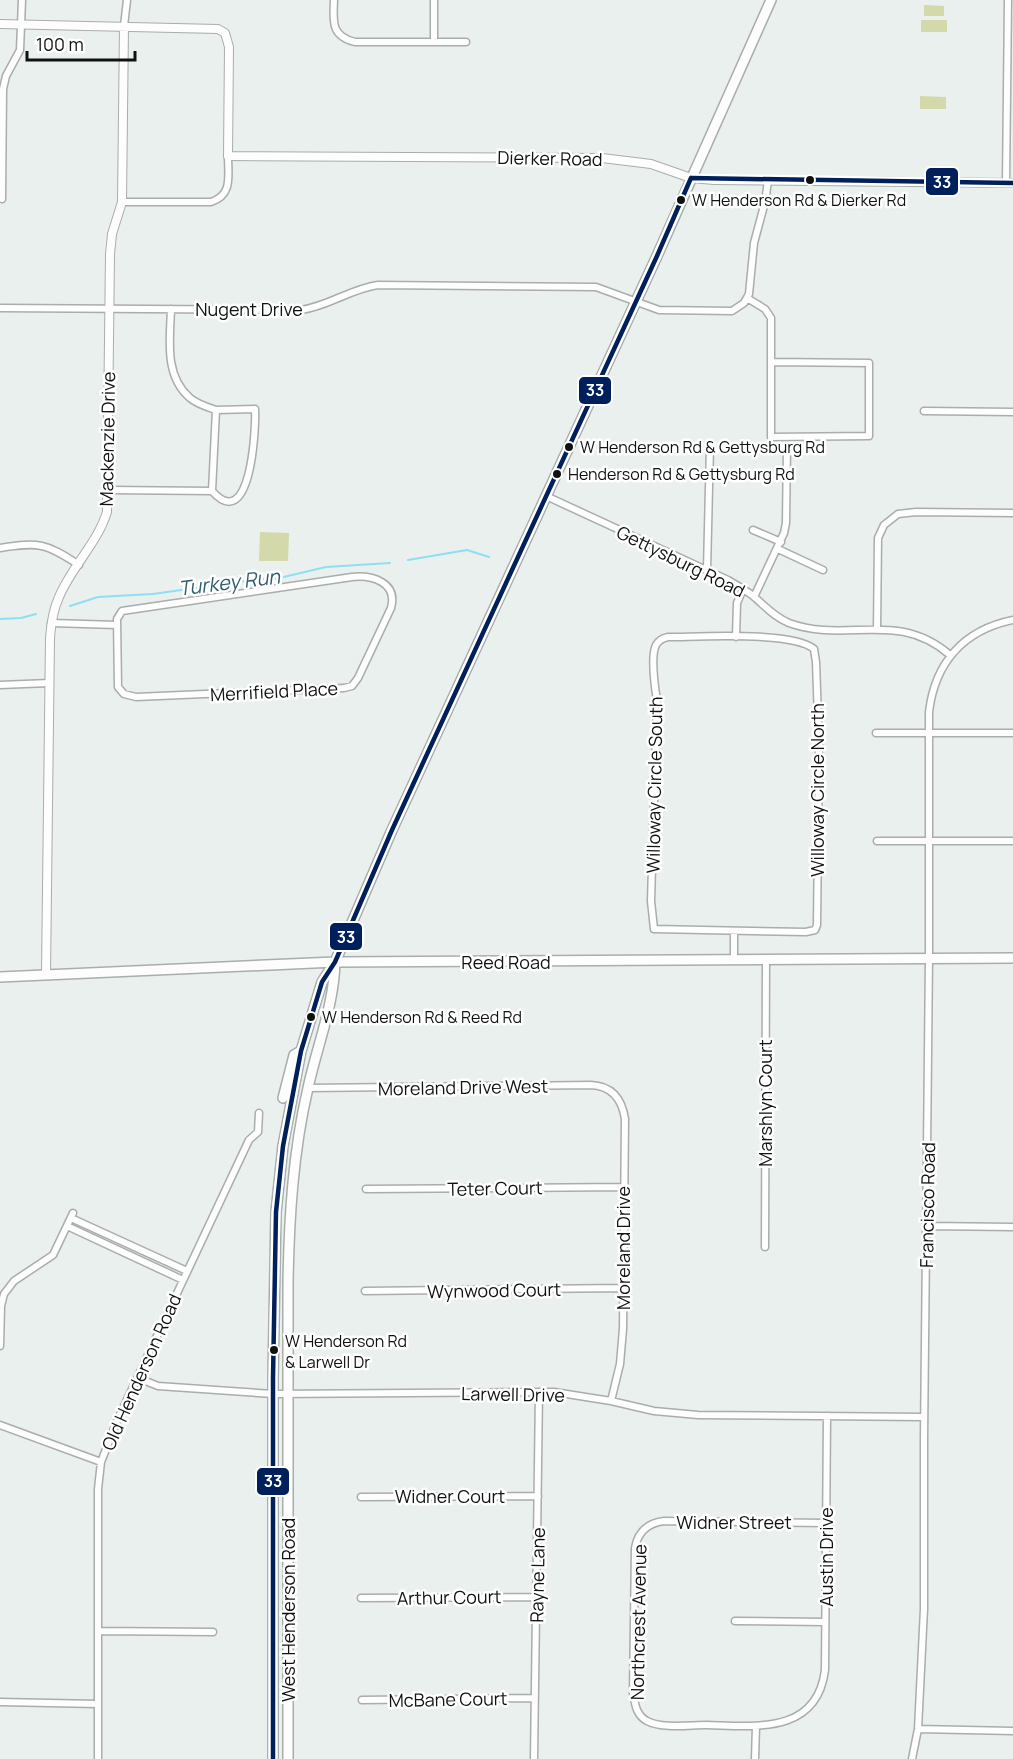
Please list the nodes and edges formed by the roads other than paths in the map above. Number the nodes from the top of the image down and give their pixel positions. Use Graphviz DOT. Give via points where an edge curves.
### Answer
graph roads {
  1 [pos="22,0"];
  2 [pos="127,0"];
  3 [pos="334,0"];
  4 [pos="434,0"];
  5 [pos="771,0"];
  6 [pos="1008,0"];
  7 [pos="0,24"];
  8 [pos="21,24"];
  9 [pos="124,26"];
  10 [pos="434,42"];
  11 [pos="466,42"];
  12 [pos="228,156"];
  13 [pos="691,178"];
  14 [pos="768,181"];
  15 [pos="1009,183"];
  16 [pos="2,199"];
  17 [pos="122,202"];
  18 [pos="747,298"];
  19 [pos="635,302"];
  20 [pos="0,308"];
  21 [pos="110,309"];
  22 [pos="171,309"];
  23 [pos="772,362"];
  24 [pos="216,410"];
  25 [pos="924,411"];
  26 [pos="1013,412"];
  27 [pos="710,446"];
  28 [pos="788,446"];
  29 [pos="108,490"];
  30 [pos="212,491"];
  31 [pos="546,496"];
  32 [pos="1013,513"];
  33 [pos="753,530"];
  34 [pos="781,542"];
  35 [pos="0,548"];
  36 [pos="778,549"];
  37 [pos="79,565"];
  38 [pos="707,570"];
  39 [pos="823,570"];
  40 [pos="743,589"];
  41 [pos="754,597"];
  42 [pos="1013,620"];
  43 [pos="51,623"];
  44 [pos="117,625"];
  45 [pos="876,630"];
  46 [pos="736,638"];
  47 [pos="950,656"];
  48 [pos="49,682"];
  49 [pos="0,685"];
  50 [pos="876,733"];
  51 [pos="1013,733"];
  52 [pos="929,734"];
  53 [pos="878,841"];
  54 [pos="929,841"];
  55 [pos="1013,841"];
  56 [pos="734,931"];
  57 [pos="929,957"];
  58 [pos="1013,958"];
  59 [pos="766,959"];
  60 [pos="734,960"];
  61 [pos="335,962"];
  62 [pos="46,974"];
  63 [pos="0,977"];
  64 [pos="301,1051"];
  65 [pos="308,1088"];
  66 [pos="615,1095"];
  67 [pos="283,1098"];
  68 [pos="259,1113"];
  69 [pos="624,1187"];
  70 [pos="366,1189"];
  71 [pos="67,1226"];
  72 [pos="927,1226"];
  73 [pos="1013,1227"];
  74 [pos="765,1247"];
  75 [pos="187,1271"];
  76 [pos="183,1280"];
  77 [pos="623,1288"];
  78 [pos="364,1291"];
  79 [pos="0,1346"];
  80 [pos="138,1378"];
  81 [pos="539,1392"];
  82 [pos="273,1394"];
  83 [pos="288,1394"];
  84 [pos="611,1401"];
  85 [pos="827,1416"];
  86 [pos="924,1417"];
  87 [pos="0,1425"];
  88 [pos="101,1462"];
  89 [pos="538,1496"];
  90 [pos="362,1497"];
  91 [pos="826,1522"];
  92 [pos="644,1529"];
  93 [pos="537,1597"];
  94 [pos="362,1598"];
  95 [pos="735,1622"];
  96 [pos="825,1622"];
  97 [pos="99,1631"];
  98 [pos="213,1632"];
  99 [pos="536,1698"];
  100 [pos="362,1700"];
  101 [pos="0,1702"];
  102 [pos="98,1704"];
  103 [pos="756,1726"];
  104 [pos="918,1729"];
  105 [pos="1013,1731"];
  106 [pos="98,1759"];
  107 [pos="273,1759"];
  108 [pos="288,1759"];
  109 [pos="534,1759"];
  110 [pos="755,1759"];
  111 [pos="912,1759"];
  1 -- 8 [label="street"];
  2 -- 9 [label="street, Mackenzie Drive"];
  3 -- 10 [label="street" via="335,28 340,35 356,42"];
  4 -- 10 [label="street"];
  5 -- 13 [label="main road, West Henderson Road"];
  6 -- 15 [label="street"];
  7 -- 8 [label="street"];
  8 -- 9 [label="street"];
  8 -- 16 [label="street" via="19,54 3,89"];
  9 -- 12 [label="street" via="210,28 225,33 229,47"];
  9 -- 17 [label="street, Mackenzie Drive"];
  10 -- 11 [label="street"];
  12 -- 13 [label="street, Dierker Road" via="622,159"];
  12 -- 17 [label="street" via="228,183 220,199"];
  13 -- 14 [label="street, Dierker Road"];
  13 -- 19 [label="main road, West Henderson Road"];
  14 -- 15 [label="street, Dierker Road"];
  14 -- 18 [label="street"];
  17 -- 21 [label="street, Mackenzie Drive" via="111,245"];
  18 -- 19 [label="street, Nugent Drive" via="741,306 726,312 659,310"];
  18 -- 23 [label="street" via="765,309 771,318"];
  19 -- 22 [label="street, Nugent Drive" via="604,289 578,286 378,285 301,309"];
  19 -- 31 [label="main road, West Henderson Road"];
  20 -- 21 [label="street, Nugent Drive"];
  21 -- 22 [label="street, Nugent Drive"];
  21 -- 29 [label="street, Mackenzie Drive"];
  22 -- 24 [label="street" via="170,355 176,381 193,400"];
  23 -- 23 [label="street" via="771,437 869,436 869,363"];
  24 -- 30 [label="street"];
  24 -- 30 [label="street" via="255,409 256,435 246,483 238,497 231,502"];
  25 -- 26 [label="street"];
  27 -- 38 [label="street"];
  28 -- 34 [label="street" via="786,524"];
  29 -- 30 [label="street"];
  29 -- 37 [label="street, Mackenzie Drive" via="102,527"];
  31 -- 38 [label="street, Gettysburg Road"];
  31 -- 61 [label="main road, West Henderson Road"];
  32 -- 45 [label="street" via="916,512 891,518 878,538"];
  33 -- 34 [label="street"];
  34 -- 36 [label="street"];
  35 -- 37 [label="street" via="43,545"];
  36 -- 39 [label="street"];
  36 -- 41 [label="street"];
  37 -- 43 [label="street, Mackenzie Drive" via="59,598"];
  38 -- 40 [label="street, Gettysburg Road"];
  40 -- 41 [label="street, Gettysburg Road"];
  40 -- 46 [label="street" via="737,603"];
  41 -- 45 [label="street, Gettysburg Road" via="790,623"];
  42 -- 47 [label="street" via="986,627"];
  43 -- 44 [label="street"];
  43 -- 48 [label="street, Mackenzie Drive"];
  44 -- 44 [label="street, Merrifield Place" via="119,615 128,609 352,577 378,580 393,597 358,678 344,688 127,696 117,682"];
  45 -- 47 [label="street, Gettysburg Road" via="919,635"];
  46 -- 56 [label="street, Willoway Circle North" via="788,639 808,644 814,650 818,803 815,930"];
  46 -- 56 [label="street, Willoway Circle South" via="668,637 657,644 651,901 654,929"];
  47 -- 52 [label="street, Francisco Road" via="930,700"];
  48 -- 49 [label="street"];
  48 -- 62 [label="street, Mackenzie Drive"];
  50 -- 52 [label="street"];
  51 -- 52 [label="street"];
  52 -- 54 [label="street, Francisco Road"];
  53 -- 54 [label="street"];
  54 -- 55 [label="street"];
  54 -- 57 [label="street, Francisco Road"];
  56 -- 60 [label="street"];
  57 -- 58 [label="main road, Reed Road"];
  57 -- 59 [label="main road, Reed Road"];
  57 -- 72 [label="street, Francisco Road"];
  59 -- 60 [label="main road, Reed Road"];
  59 -- 74 [label="street, Marshlyn Court"];
  60 -- 61 [label="main road, Reed Road"];
  61 -- 62 [label="main road, Reed Road"];
  61 -- 64 [label="main road, West Henderson Road" via="322,982"];
  61 -- 65 [label="main road, West Henderson Road" via="334,986"];
  62 -- 63 [label="main road, Reed Road"];
  64 -- 67 [label="main road" via="294,1055"];
  64 -- 82 [label="main road, West Henderson Road" via="277,1201"];
  65 -- 66 [label="street, Moreland Drive West" via="591,1086"];
  65 -- 83 [label="main road, West Henderson Road" via="290,1215"];
  66 -- 69 [label="street, Moreland Drive" via="625,1119"];
  68 -- 75 [label="street, Old Henderson Road" via="258,1132 249,1140"];
  69 -- 70 [label="street, Teter Court"];
  69 -- 77 [label="street, Moreland Drive"];
  71 -- 75 [label="street" via="72,1215"];
  71 -- 76 [label="street"];
  71 -- 79 [label="street" via="53,1255 14,1281 4,1294"];
  72 -- 73 [label="street"];
  72 -- 86 [label="street, Francisco Road"];
  75 -- 76 [label="street, Old Henderson Road"];
  76 -- 80 [label="street, Old Henderson Road"];
  77 -- 78 [label="street, Wynwood Court"];
  77 -- 84 [label="street, Moreland Drive" via="622,1347"];
  80 -- 82 [label="street, Larwell Drive" via="158,1386"];
  80 -- 88 [label="street, Old Henderson Road"];
  81 -- 83 [label="street, Larwell Drive"];
  81 -- 84 [label="street, Larwell Drive"];
  81 -- 89 [label="street, Rayne Lane"];
  82 -- 83 [label="street, Larwell Drive"];
  82 -- 107 [label="main road, West Henderson Road"];
  83 -- 108 [label="main road, West Henderson Road"];
  84 -- 85 [label="street, Larwell Drive" via="654,1411 698,1415"];
  85 -- 86 [label="street, Larwell Drive"];
  85 -- 91 [label="street, Austin Drive"];
  86 -- 104 [label="street, Francisco Road" via="924,1609"];
  87 -- 88 [label="street"];
  88 -- 97 [label="street, Old Henderson Road"];
  89 -- 90 [label="street, Widner Court"];
  89 -- 93 [label="street, Rayne Lane"];
  91 -- 92 [label="street, Widner Street" via="664,1521"];
  91 -- 96 [label="street, Austin Drive"];
  92 -- 103 [label="street, Northcrest Avenue" via="635,1548 633,1693 640,1715 661,1725"];
  93 -- 94 [label="street, Arthur Court"];
  93 -- 99 [label="street, Rayne Lane"];
  95 -- 96 [label="street"];
  96 -- 103 [label="street, Austin Drive" via="824,1681 817,1696 804,1712 790,1720"];
  97 -- 98 [label="street"];
  97 -- 102 [label="street, Old Henderson Road"];
  99 -- 100 [label="street, McBane Court"];
  99 -- 109 [label="street, Rayne Lane"];
  101 -- 102 [label="street"];
  102 -- 106 [label="street, Old Henderson Road"];
  103 -- 110 [label="street"];
  104 -- 105 [label="street"];
  104 -- 111 [label="street, Francisco Road"];
}
